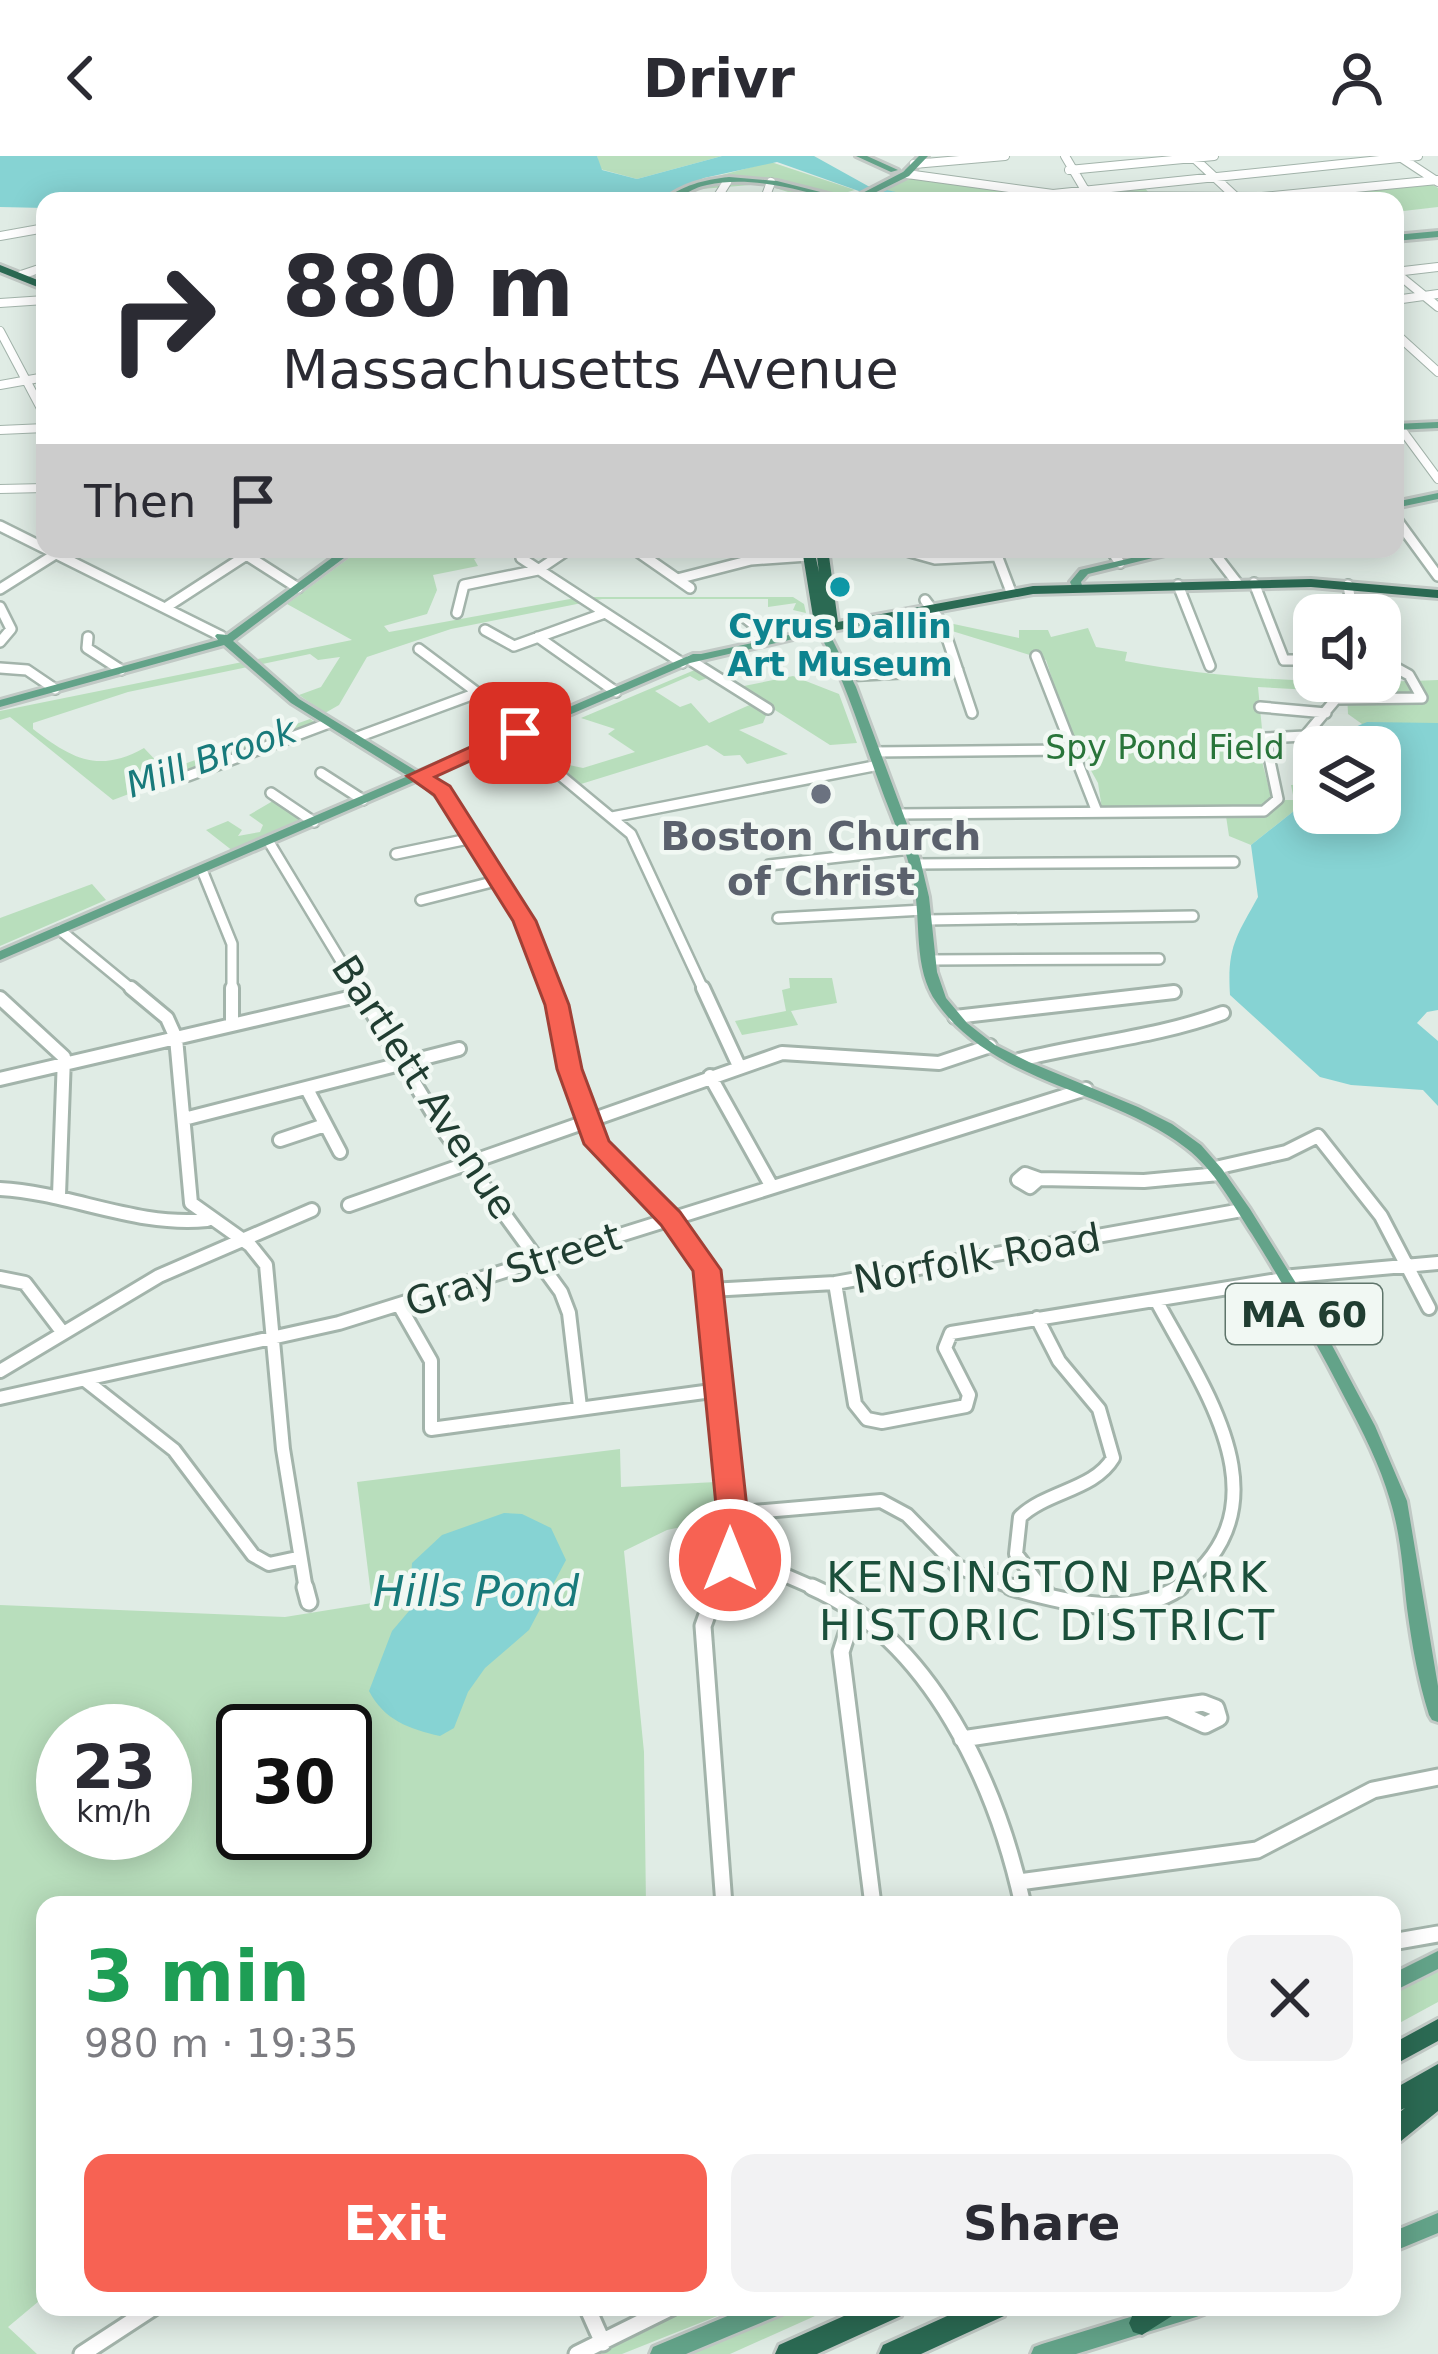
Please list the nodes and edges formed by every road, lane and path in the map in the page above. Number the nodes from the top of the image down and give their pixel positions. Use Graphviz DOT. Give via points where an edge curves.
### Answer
graph roads {
  1 [pos="860,156"];
  2 [pos="924,156"];
  3 [pos="1005,156"];
  4 [pos="1065,156"];
  5 [pos="1214,156"];
  6 [pos="1418,156"];
  7 [pos="1193,157"];
  8 [pos="1401,158"];
  9 [pos="1069,170"];
  10 [pos="903,171"];
  11 [pos="1215,177"];
  12 [pos="1437,180"];
  13 [pos="728,182"];
  14 [pos="771,182"];
  15 [pos="1085,190"];
  16 [pos="681,192"];
  17 [pos="722,192"];
  18 [pos="767,192"];
  19 [pos="819,192"];
  20 [pos="862,192"];
  21 [pos="1040,192"];
  22 [pos="1069,192"];
  23 [pos="1231,192"];
  24 [pos="1304,192"];
  25 [pos="36,230"];
  26 [pos="1438,234"];
  27 [pos="0,236"];
  28 [pos="1404,237"];
  29 [pos="1438,267"];
  30 [pos="0,268"];
  31 [pos="36,270"];
  32 [pos="1404,271"];
  33 [pos="21,274"];
  34 [pos="1404,279"];
  35 [pos="36,282"];
  36 [pos="1438,294"];
  37 [pos="1425,296"];
  38 [pos="1404,299"];
  39 [pos="36,301"];
  40 [pos="0,303"];
  41 [pos="1438,307"];
  42 [pos="0,331"];
  43 [pos="1404,341"];
  44 [pos="1438,372"];
  45 [pos="36,379"];
  46 [pos="23,381"];
  47 [pos="0,385"];
  48 [pos="36,402"];
  49 [pos="1404,424"];
  50 [pos="1438,425"];
  51 [pos="36,428"];
  52 [pos="0,430"];
  53 [pos="1404,432"];
  54 [pos="1438,479"];
  55 [pos="36,488"];
  56 [pos="0,489"];
  57 [pos="1438,496"];
  58 [pos="1404,503"];
  59 [pos="0,526"];
  60 [pos="1404,530"];
  61 [pos="36,545"];
  62 [pos="49,558"];
  63 [pos="61,558"];
  64 [pos="243,558"];
  65 [pos="260,558"];
  66 [pos="339,558"];
  67 [pos="521,558"];
  68 [pos="555,558"];
  69 [pos="647,558"];
  70 [pos="764,558"];
  71 [pos="816,558"];
  72 [pos="998,558"];
  73 [pos="1116,558"];
  74 [pos="1143,558"];
  75 [pos="1219,558"];
  76 [pos="756,559"];
  77 [pos="1120,563"];
  78 [pos="538,570"];
  79 [pos="1438,576"];
  80 [pos="677,579"];
  81 [pos="1242,582"];
  82 [pos="1077,585"];
  83 [pos="1178,585"];
  84 [pos="1348,585"];
  85 [pos="298,588"];
  86 [pos="689,588"];
  87 [pos="0,589"];
  88 [pos="1009,589"];
  89 [pos="1350,594"];
  90 [pos="1438,594"];
  91 [pos="928,603"];
  92 [pos="168,606"];
  93 [pos="0,607"];
  94 [pos="605,613"];
  95 [pos="457,614"];
  96 [pos="742,616"];
  97 [pos="826,627"];
  98 [pos="485,630"];
  99 [pos="767,635"];
  100 [pos="88,637"];
  101 [pos="538,637"];
  102 [pos="224,638"];
  103 [pos="0,642"];
  104 [pos="419,649"];
  105 [pos="744,649"];
  106 [pos="1036,656"];
  107 [pos="1293,660"];
  108 [pos="686,662"];
  109 [pos="1210,667"];
  110 [pos="0,668"];
  111 [pos="121,670"];
  112 [pos="958,670"];
  113 [pos="1401,671"];
  114 [pos="845,676"];
  115 [pos="55,688"];
  116 [pos="616,692"];
  117 [pos="478,693"];
  118 [pos="1401,698"];
  119 [pos="1336,702"];
  120 [pos="0,704"];
  121 [pos="1260,707"];
  122 [pos="768,709"];
  123 [pos="973,713"];
  124 [pos="1326,713"];
  125 [pos="329,723"];
  126 [pos="527,730"];
  127 [pos="513,736"];
  128 [pos="355,738"];
  129 [pos="1069,750"];
  130 [pos="877,759"];
  131 [pos="321,773"];
  132 [pos="188,776"];
  133 [pos="418,776"];
  134 [pos="271,793"];
  135 [pos="363,800"];
  136 [pos="1096,812"];
  137 [pos="897,814"];
  138 [pos="612,817"];
  139 [pos="314,822"];
  140 [pos="473,838"];
  141 [pos="268,842"];
  142 [pos="396,854"];
  143 [pos="913,856"];
  144 [pos="1234,862"];
  145 [pos="769,865"];
  146 [pos="202,870"];
  147 [pos="500,880"];
  148 [pos="421,900"];
  149 [pos="925,915"];
  150 [pos="1193,916"];
  151 [pos="778,918"];
  152 [pos="60,930"];
  153 [pos="0,956"];
  154 [pos="1159,959"];
  155 [pos="930,960"];
  156 [pos="1174,992"];
  157 [pos="362,994"];
  158 [pos="0,998"];
  159 [pos="1223,1013"];
  160 [pos="955,1017"];
  161 [pos="232,1025"];
  162 [pos="176,1038"];
  163 [pos="990,1046"];
  164 [pos="459,1048"];
  165 [pos="1019,1060"];
  166 [pos="66,1064"];
  167 [pos="402,1065"];
  168 [pos="740,1066"];
  169 [pos="710,1076"];
  170 [pos="0,1079"];
  171 [pos="307,1089"];
  172 [pos="1086,1089"];
  173 [pos="184,1119"];
  174 [pos="587,1120"];
  175 [pos="326,1125"];
  176 [pos="280,1140"];
  177 [pos="340,1152"];
  178 [pos="466,1162"];
  179 [pos="1217,1171"];
  180 [pos="1039,1180"];
  181 [pos="772,1186"];
  182 [pos="0,1189"];
  183 [pos="59,1195"];
  184 [pos="349,1205"];
  185 [pos="312,1210"];
  186 [pos="1242,1210"];
  187 [pos="671,1219"];
  188 [pos="207,1220"];
  189 [pos="245,1238"];
  190 [pos="538,1261"];
  191 [pos="1438,1263"];
  192 [pos="1408,1265"];
  193 [pos="0,1278"];
  194 [pos="1283,1278"];
  195 [pos="835,1283"];
  196 [pos="710,1290"];
  197 [pos="1156,1300"];
  198 [pos="399,1305"];
  199 [pos="1429,1308"];
  200 [pos="1037,1318"];
  201 [pos="63,1333"];
  202 [pos="275,1338"];
  203 [pos="0,1372"];
  204 [pos="85,1380"];
  205 [pos="719,1390"];
  206 [pos="0,1398"];
  207 [pos="580,1407"];
  208 [pos="731,1514"];
  209 [pos="734,1536"];
  210 [pos="297,1558"];
  211 [pos="778,1572"];
  212 [pos="710,1597"];
  213 [pos="1048,1597"];
  214 [pos="310,1602"];
  215 [pos="854,1612"];
  216 [pos="1168,1708"];
  217 [pos="1438,1715"];
  218 [pos="962,1739"];
  219 [pos="1438,1777"];
  220 [pos="1019,1882"];
  221 [pos="723,1896"];
  222 [pos="872,1896"];
  223 [pos="1022,1896"];
  224 [pos="1438,1934"];
  225 [pos="1401,1940"];
  226 [pos="1438,1959"];
  227 [pos="1401,1979"];
  228 [pos="1438,2028"];
  229 [pos="1401,2039"];
  230 [pos="1401,2051"];
  231 [pos="1438,2075"];
  232 [pos="1438,2096"];
  233 [pos="1401,2098"];
  234 [pos="1401,2126"];
  235 [pos="1438,2223"];
  236 [pos="1401,2238"];
  237 [pos="140,2316"];
  238 [pos="591,2316"];
  239 [pos="654,2316"];
  240 [pos="751,2316"];
  241 [pos="872,2316"];
  242 [pos="975,2316"];
  243 [pos="1149,2316"];
  244 [pos="603,2343"];
  245 [pos="82,2354"];
  246 [pos="577,2354"];
  247 [pos="661,2354"];
  248 [pos="788,2354"];
  249 [pos="892,2354"];
  250 [pos="1042,2354"];
  1 -- 10 [label="main road"];
  2 -- 10 [label="main road"];
  3 -- 10 [label="street"];
  4 -- 9 [label="street"];
  5 -- 7 [label="street"];
  6 -- 8 [label="street"];
  7 -- 9 [label="street"];
  7 -- 11 [label="street"];
  8 -- 11 [label="street"];
  8 -- 12 [label="street"];
  9 -- 15 [label="street"];
  10 -- 20 [label="main road"];
  10 -- 21 [label="street"];
  11 -- 15 [label="street"];
  11 -- 23 [label="street"];
  12 -- 24 [label="street"];
  13 -- 14 [label="main road"];
  13 -- 16 [label="main road"];
  13 -- 17 [label="street"];
  14 -- 18 [label="street"];
  14 -- 19 [label="main road"];
  15 -- 22 [label="street"];
  25 -- 27 [label="street"];
  26 -- 28 [label="main road"];
  29 -- 32 [label="street"];
  30 -- 33 [label="highway"];
  31 -- 33 [label="street"];
  33 -- 35 [label="highway"];
  34 -- 37 [label="street"];
  36 -- 37 [label="street"];
  37 -- 38 [label="street"];
  37 -- 41 [label="street"];
  39 -- 40 [label="street"];
  42 -- 46 [label="street"];
  43 -- 44 [label="street"];
  45 -- 46 [label="street"];
  46 -- 47 [label="street"];
  46 -- 48 [label="street"];
  49 -- 50 [label="main road"];
  51 -- 52 [label="street"];
  53 -- 54 [label="street"];
  55 -- 56 [label="street"];
  57 -- 58 [label="main road"];
  59 -- 61 [label="street"];
  60 -- 79 [label="street"];
  62 -- 87 [label="street"];
  63 -- 92 [label="street"];
  64 -- 92 [label="street"];
  65 -- 85 [label="street"];
  66 -- 85 [label="main road"];
  67 -- 78 [label="street"];
  68 -- 78 [label="street"];
  69 -- 80 [label="street"];
  70 -- 76 [label="street"];
  71 -- 97 [label="highway"];
  72 -- 88 [label="street"];
  73 -- 77 [label="street"];
  74 -- 77 [label="main road"];
  75 -- 81 [label="street"];
  76 -- 80 [label="street"];
  77 -- 82 [label="main road" via="1082,573"];
  78 -- 94 [label="street"];
  78 -- 95 [label="street" via="464,585"];
  80 -- 86 [label="street"];
  81 -- 82 [label="highway"];
  81 -- 83 [label="highway"];
  81 -- 84 [label="highway"];
  81 -- 107 [label="street" via="1283,660"];
  82 -- 83 [label="highway"];
  82 -- 88 [label="highway"];
  83 -- 109 [label="street"];
  84 -- 89 [label="street"];
  84 -- 90 [label="highway"];
  85 -- 102 [label="main road"];
  88 -- 91 [label="highway"];
  91 -- 97 [label="highway"];
  91 -- 112 [label="street"];
  92 -- 102 [label="street"];
  93 -- 103 [label="street" via="11,631"];
  94 -- 101 [label="street"];
  94 -- 108 [label="street"];
  96 -- 99 [label="street"];
  97 -- 99 [label="main road"];
  97 -- 105 [label="main road"];
  97 -- 114 [label="main road, MA 60"];
  98 -- 101 [label="street" via="514,646"];
  99 -- 105 [label="street"];
  99 -- 108 [label="main road"];
  100 -- 111 [label="street" via="87,648"];
  101 -- 116 [label="street"];
  102 -- 111 [label="main road"];
  102 -- 125 [label="main road"];
  104 -- 117 [label="street"];
  105 -- 108 [label="main road"];
  106 -- 129 [label="street"];
  108 -- 116 [label="main road"];
  108 -- 122 [label="street"];
  110 -- 115 [label="street" via="27,670"];
  111 -- 115 [label="main road"];
  112 -- 114 [label="street"];
  112 -- 123 [label="street"];
  113 -- 118 [label="street" via="1422,697"];
  114 -- 130 [label="main road, MA 60"];
  115 -- 120 [label="main road"];
  116 -- 126 [label="main road"];
  117 -- 126 [label="street"];
  117 -- 128 [label="street"];
  119 -- 124 [label="street"];
  121 -- 124 [label="street"];
  124 -- 136 [label="street" via="1305,736 1264,739 1275,806"];
  125 -- 128 [label="main road"];
  125 -- 132 [label="street"];
  126 -- 127 [label="main road"];
  127 -- 133 [label="main road"];
  127 -- 138 [label="street"];
  128 -- 133 [label="main road"];
  129 -- 130 [label="street"];
  129 -- 136 [label="street"];
  130 -- 137 [label="main road, MA 60"];
  130 -- 138 [label="street"];
  131 -- 135 [label="street"];
  133 -- 135 [label="main road"];
  133 -- 140 [label="street" via="442,791"];
  134 -- 139 [label="street"];
  135 -- 139 [label="main road"];
  136 -- 137 [label="street"];
  137 -- 143 [label="main road, MA 60"];
  138 -- 168 [label="street" via="640,850"];
  139 -- 141 [label="main road"];
  140 -- 142 [label="street"];
  140 -- 147 [label="street"];
  141 -- 146 [label="main road"];
  141 -- 157 [label="street, Bartlett Avenue"];
  143 -- 144 [label="street"];
  143 -- 145 [label="street"];
  143 -- 149 [label="main road, MA 60"];
  146 -- 152 [label="main road"];
  146 -- 161 [label="street" via="232,944"];
  147 -- 148 [label="street"];
  147 -- 174 [label="street" via="557,1005"];
  149 -- 150 [label="street"];
  149 -- 151 [label="street"];
  149 -- 155 [label="main road, MA 60"];
  152 -- 153 [label="main road"];
  152 -- 162 [label="street" via="160,1010"];
  154 -- 155 [label="street"];
  155 -- 160 [label="main road, MA 60" via="937,992"];
  156 -- 160 [label="street"];
  157 -- 161 [label="street"];
  157 -- 167 [label="street, Bartlett Avenue"];
  158 -- 166 [label="street"];
  159 -- 165 [label="street" via="1196,1026"];
  160 -- 163 [label="main road, MA 60"];
  161 -- 162 [label="street"];
  162 -- 166 [label="street"];
  162 -- 173 [label="street"];
  163 -- 165 [label="main road, MA 60"];
  163 -- 168 [label="street" via="924,1063 801,1051"];
  164 -- 167 [label="street"];
  165 -- 172 [label="main road, MA 60"];
  166 -- 170 [label="street"];
  166 -- 183 [label="street"];
  167 -- 171 [label="street"];
  167 -- 178 [label="street, Bartlett Avenue"];
  168 -- 169 [label="street"];
  169 -- 174 [label="street"];
  169 -- 181 [label="street"];
  171 -- 173 [label="street"];
  171 -- 175 [label="street"];
  172 -- 179 [label="main road, MA 60" via="1177,1135"];
  172 -- 181 [label="street, Gray Street"];
  173 -- 188 [label="street" via="187,1190"];
  174 -- 178 [label="street"];
  174 -- 187 [label="street" via="607,1157"];
  175 -- 176 [label="street"];
  175 -- 177 [label="street"];
  178 -- 184 [label="street"];
  178 -- 190 [label="street, Bartlett Avenue"];
  179 -- 180 [label="street" via="1144,1181"];
  179 -- 186 [label="main road, MA 60"];
  179 -- 192 [label="street" via="1318,1136 1361,1186"];
  181 -- 187 [label="street, Gray Street"];
  182 -- 183 [label="street"];
  183 -- 188 [label="street" via="149,1222"];
  185 -- 189 [label="street"];
  186 -- 194 [label="main road, MA 60"];
  186 -- 195 [label="street, Norfolk Road"];
  187 -- 190 [label="street, Gray Street"];
  187 -- 196 [label="street" via="704,1263"];
  188 -- 189 [label="street"];
  189 -- 201 [label="street" via="159,1276"];
  189 -- 202 [label="street" via="266,1265"];
  190 -- 198 [label="street, Gray Street"];
  190 -- 207 [label="street, Bartlett Avenue" via="569,1313"];
  191 -- 192 [label="street"];
  192 -- 194 [label="street"];
  192 -- 199 [label="street"];
  193 -- 201 [label="street" via="25,1282"];
  194 -- 197 [label="street"];
  194 -- 217 [label="main road, MA 60" via="1393,1478"];
  195 -- 196 [label="street, Norfolk Road"];
  195 -- 200 [label="street" via="856,1404 873,1421 961,1410 969,1394 946,1337"];
  196 -- 205 [label="street"];
  197 -- 200 [label="street"];
  197 -- 213 [label="street" via="1225,1437 1234,1473 1228,1524 1199,1573 1158,1597 1106,1607"];
  198 -- 202 [label="street, Gray Street"];
  198 -- 207 [label="street" via="430,1357 431,1429"];
  200 -- 213 [label="street" via="1099,1408 1113,1450 1105,1473 1043,1496 1020,1517 1016,1554"];
  201 -- 203 [label="street"];
  202 -- 204 [label="street, Gray Street"];
  202 -- 210 [label="street"];
  204 -- 206 [label="street, Gray Street"];
  204 -- 210 [label="street" via="174,1450 256,1558"];
  205 -- 207 [label="street"];
  205 -- 208 [label="street"];
  208 -- 209 [label="street"];
  208 -- 213 [label="street" via="890,1503 957,1566"];
  209 -- 211 [label="street" via="751,1559"];
  209 -- 212 [label="street"];
  210 -- 214 [label="street"];
  211 -- 212 [label="street" via="743,1578"];
  211 -- 215 [label="street"];
  212 -- 221 [label="street" via="703,1626"];
  215 -- 218 [label="street" via="894,1647"];
  215 -- 222 [label="street" via="841,1652"];
  216 -- 218 [label="street"];
  218 -- 220 [label="street"];
  219 -- 220 [label="street" via="1373,1790 1257,1850"];
  220 -- 223 [label="street"];
  224 -- 225 [label="street"];
  226 -- 227 [label="main road"];
  228 -- 229 [label="highway"];
  228 -- 230 [label="highway"];
  231 -- 233 [label="highway"];
  232 -- 234 [label="highway"];
  235 -- 236 [label="main road"];
  237 -- 245 [label="street"];
  238 -- 244 [label="street"];
  239 -- 244 [label="street"];
  240 -- 247 [label="main road"];
  241 -- 248 [label="highway"];
  242 -- 249 [label="highway"];
  243 -- 250 [label="main road"];
  244 -- 246 [label="street"];
}
